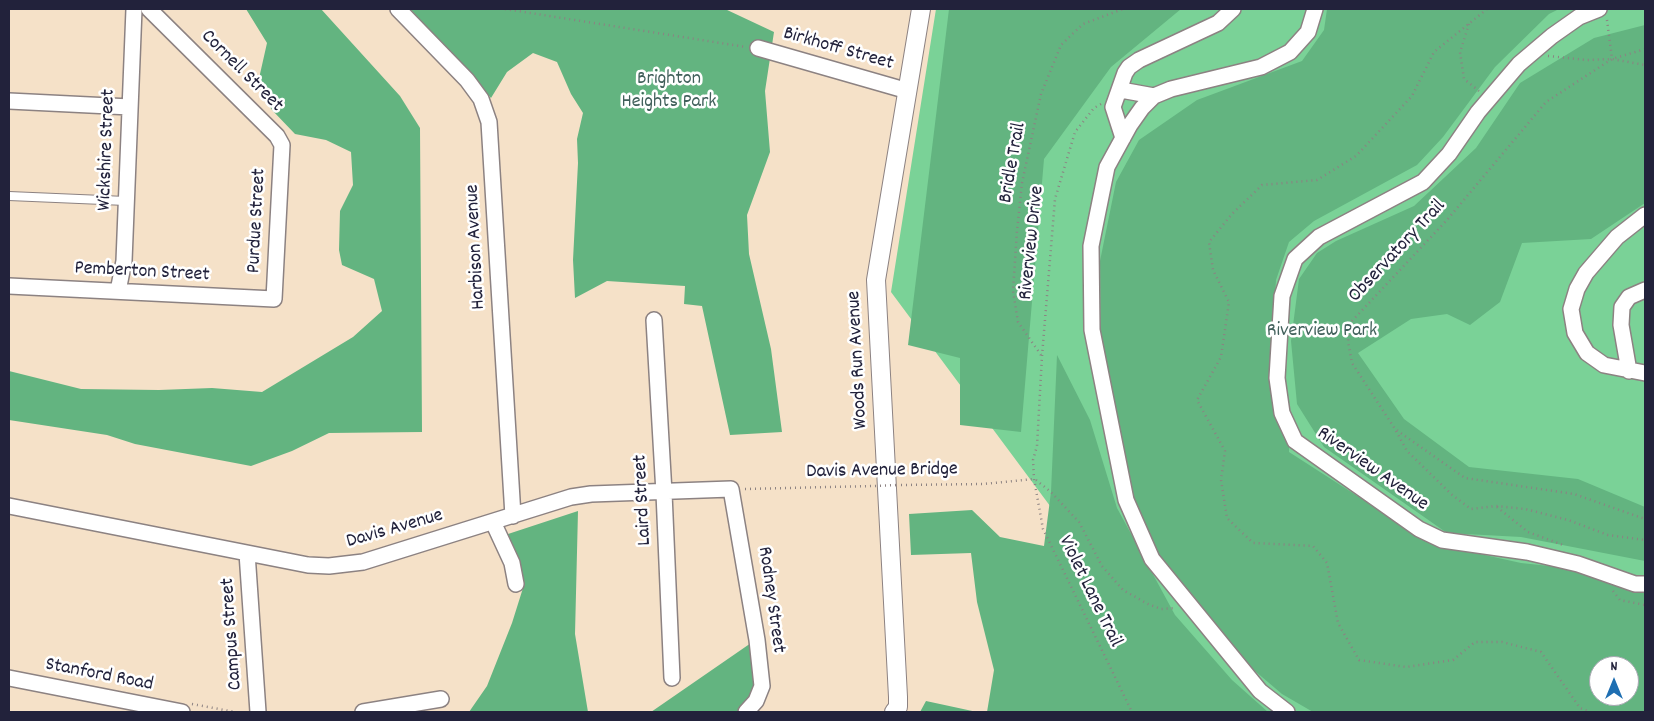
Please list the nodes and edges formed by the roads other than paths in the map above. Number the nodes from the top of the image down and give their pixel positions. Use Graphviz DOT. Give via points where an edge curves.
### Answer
graph roads {
  1 [pos="134,9"];
  2 [pos="149,9"];
  3 [pos="398,9"];
  4 [pos="921,9"];
  5 [pos="1233,9"];
  6 [pos="1315,9"];
  7 [pos="1602,13"];
  8 [pos="758,48"];
  9 [pos="1121,90"];
  10 [pos="908,91"];
  11 [pos="1154,96"];
  12 [pos="9,101"];
  13 [pos="130,107"];
  14 [pos="1123,138"];
  15 [pos="282,145"];
  16 [pos="9,196"];
  17 [pos="126,201"];
  18 [pos="1645,215"];
  19 [pos="9,286"];
  20 [pos="1645,290"];
  21 [pos="118,291"];
  22 [pos="274,299"];
  23 [pos="654,320"];
  24 [pos="1629,371"];
  25 [pos="1645,372"];
  26 [pos="731,489"];
  27 [pos="664,493"];
  28 [pos="9,506"];
  29 [pos="513,516"];
  30 [pos="493,522"];
  31 [pos="248,553"];
  32 [pos="516,584"];
  33 [pos="1645,584"];
  34 [pos="9,678"];
  35 [pos="672,678"];
  36 [pos="441,699"];
  37 [pos="127,707"];
  38 [pos="182,712"];
  39 [pos="258,712"];
  40 [pos="363,712"];
  41 [pos="746,712"];
  42 [pos="894,712"];
  43 [pos="1287,712"];
  1 -- 13 [label="street, Wickshire Street"];
  2 -- 15 [label="street, Cornell Street" via="277,136"];
  3 -- 29 [label="street, Harbison Avenue" via="467,80 481,99 489,122"];
  4 -- 10 [label="street, Woods Run Avenue"];
  5 -- 9 [label="street" via="1218,23 1139,60 1125,73"];
  6 -- 11 [label="street" via="1308,32 1290,52 1261,66 1188,83"];
  7 -- 33 [label="street, Riverview Avenue" via="1579,17 1529,55 1489,99 1449,154 1423,182 1319,237 1295,259 1282,296 1277,378 1282,413 1295,441 1419,528 1442,540 1526,552 1578,564 1634,584"];
  8 -- 10 [label="street, Birkhoff Street"];
  9 -- 11 [label="street"];
  9 -- 14 [label="street" via="1114,107"];
  10 -- 42 [label="street, Woods Run Avenue" via="876,286 898,697 898,707"];
  11 -- 14 [label="street" via="1142,108"];
  12 -- 13 [label="street"];
  13 -- 17 [label="street, Wickshire Street"];
  14 -- 43 [label="street" via="1107,167 1091,246 1092,330 1126,500 1152,559 1260,691"];
  15 -- 22 [label="street, Purdue Street"];
  16 -- 17 [label="lane"];
  17 -- 21 [label="street, Wickshire Street" via="124,261"];
  18 -- 24 [label="street" via="1617,237 1586,273 1576,290 1571,309 1575,333 1587,353 1604,365"];
  19 -- 21 [label="street, Pemberton Street"];
  20 -- 24 [label="street" via="1629,297 1622,307 1620,325"];
  21 -- 22 [label="street, Pemberton Street"];
  23 -- 27 [label="street, Laird Street"];
  24 -- 25 [label="street"];
  26 -- 27 [label="street, Davis Avenue"];
  26 -- 41 [label="street, Rodney Street" via="762,686 756,701"];
  27 -- 29 [label="street, Davis Avenue" via="578,496"];
  27 -- 35 [label="street, Laird Street"];
  28 -- 31 [label="street, Davis Avenue"];
  29 -- 30 [label="street, Davis Avenue"];
  30 -- 31 [label="street, Davis Avenue" via="348,565 308,565"];
  30 -- 32 [label="street" via="512,563"];
  31 -- 39 [label="street, Campus Street"];
  34 -- 37 [label="street, Stanford Road"];
  36 -- 40 [label="street"];
  37 -- 38 [label="street, Stanford Road"];
}
